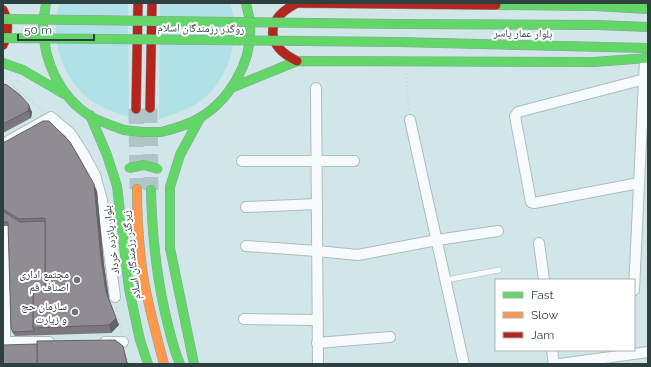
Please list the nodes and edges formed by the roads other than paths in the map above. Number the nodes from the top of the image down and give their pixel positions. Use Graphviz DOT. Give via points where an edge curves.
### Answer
graph roads {
  1 [pos="46,3"];
  2 [pos="138,3"];
  3 [pos="152,3"];
  4 [pos="246,3"];
  5 [pos="292,4"];
  6 [pos="329,4"];
  7 [pos="592,4"];
  8 [pos="648,9"];
  9 [pos="3,10"];
  10 [pos="3,19"];
  11 [pos="397,24"];
  12 [pos="648,27"];
  13 [pos="3,38"];
  14 [pos="398,42"];
  15 [pos="3,45"];
  16 [pos="648,48"];
  17 [pos="647,59"];
  18 [pos="296,61"];
  19 [pos="3,63"];
  20 [pos="645,79"];
  21 [pos="231,88"];
  22 [pos="316,88"];
  23 [pos="68,97"];
  24 [pos="150,108"];
  25 [pos="136,109"];
  26 [pos="90,116"];
  27 [pos="200,118"];
  28 [pos="410,120"];
  29 [pos="3,144"];
  30 [pos="242,161"];
  31 [pos="316,161"];
  32 [pos="354,161"];
  33 [pos="640,183"];
  34 [pos="117,186"];
  35 [pos="170,187"];
  36 [pos="136,189"];
  37 [pos="151,190"];
  38 [pos="317,204"];
  39 [pos="246,207"];
  40 [pos="5,230"];
  41 [pos="498,231"];
  42 [pos="437,240"];
  43 [pos="539,243"];
  44 [pos="246,246"];
  45 [pos="317,251"];
  46 [pos="499,270"];
  47 [pos="544,279"];
  48 [pos="635,279"];
  49 [pos="446,280"];
  50 [pos="115,296"];
  51 [pos="244,319"];
  52 [pos="317,320"];
  53 [pos="390,337"];
  54 [pos="4,342"];
  55 [pos="60,342"];
  56 [pos="92,342"];
  57 [pos="123,342"];
  58 [pos="318,343"];
  59 [pos="552,351"];
  60 [pos="631,352"];
  61 [pos="648,352"];
  62 [pos="179,362"];
  63 [pos="148,364"];
  64 [pos="164,364"];
  65 [pos="194,364"];
  66 [pos="318,364"];
  67 [pos="464,364"];
  68 [pos="554,364"];
  69 [pos="560,364"];
  1 -- 23 [label="main road" via="43,26 45,52 54,76"];
  2 -- 25 [label="main road"];
  3 -- 24 [label="main road"];
  4 -- 21 [label="main road" via="250,24 248,47 242,69"];
  5 -- 6 [label="main road"];
  5 -- 18 [label="main road" via="275,20 273,38 281,53"];
  6 -- 7 [label="main road"];
  7 -- 8 [label="main road"];
  9 -- 15 [label="main road" via="8,33"];
  10 -- 11 [label="main road, روگذر رزمندگان اسلام, bridge"];
  11 -- 12 [label="main road, بلوار عمار یاسر"];
  13 -- 14 [label="main road, روگذر رزمندگان اسلام, bridge"];
  14 -- 16 [label="main road, بلوار عمار یاسر"];
  17 -- 18 [label="main road" via="594,62"];
  17 -- 20 [label="street"];
  18 -- 21 [label="main road"];
  19 -- 23 [label="main road" via="23,70"];
  20 -- 33 [label="street"];
  20 -- 33 [label="street" via="514,116 531,202"];
  21 -- 27 [label="main road" via="217,105"];
  22 -- 31 [label="street"];
  23 -- 26 [label="main road"];
  26 -- 27 [label="main road, bridge" via="124,130 142,132 161,132"];
  26 -- 34 [label="main road, بلوار پانزده خرداد"];
  27 -- 35 [label="main road" via="180,155"];
  28 -- 42 [label="street"];
  29 -- 50 [label="street" via="51,117 70,133 95,175 102,200"];
  30 -- 31 [label="street"];
  31 -- 32 [label="street"];
  31 -- 38 [label="street"];
  33 -- 48 [label="street"];
  34 -- 35 [label="main road, bridge" via="123,173 129,168 144,164 158,168 168,180"];
  34 -- 63 [label="main road, بلوار پانزده خرداد" via="129,289"];
  35 -- 65 [label="main road" via="170,248"];
  36 -- 64 [label="main road, زیرگذر رزمندگان اسلام" via="145,287"];
  37 -- 62 [label="main road, زیرگذر رزمندگان اسلام" via="153,248 158,284"];
  38 -- 39 [label="street"];
  38 -- 45 [label="street"];
  40 -- 54 [label="street"];
  41 -- 42 [label="street"];
  42 -- 45 [label="street" via="358,255"];
  42 -- 49 [label="street"];
  43 -- 47 [label="street"];
  44 -- 45 [label="street"];
  45 -- 52 [label="street"];
  46 -- 49 [label="lane"];
  49 -- 67 [label="street"];
  51 -- 52 [label="street"];
  52 -- 58 [label="street"];
  53 -- 58 [label="street"];
  54 -- 55 [label="street"];
  56 -- 57 [label="street"];
  58 -- 66 [label="street"];
  59 -- 68 [label="street"];
  60 -- 61 [label="street"];
  60 -- 69 [label="street"];
}
